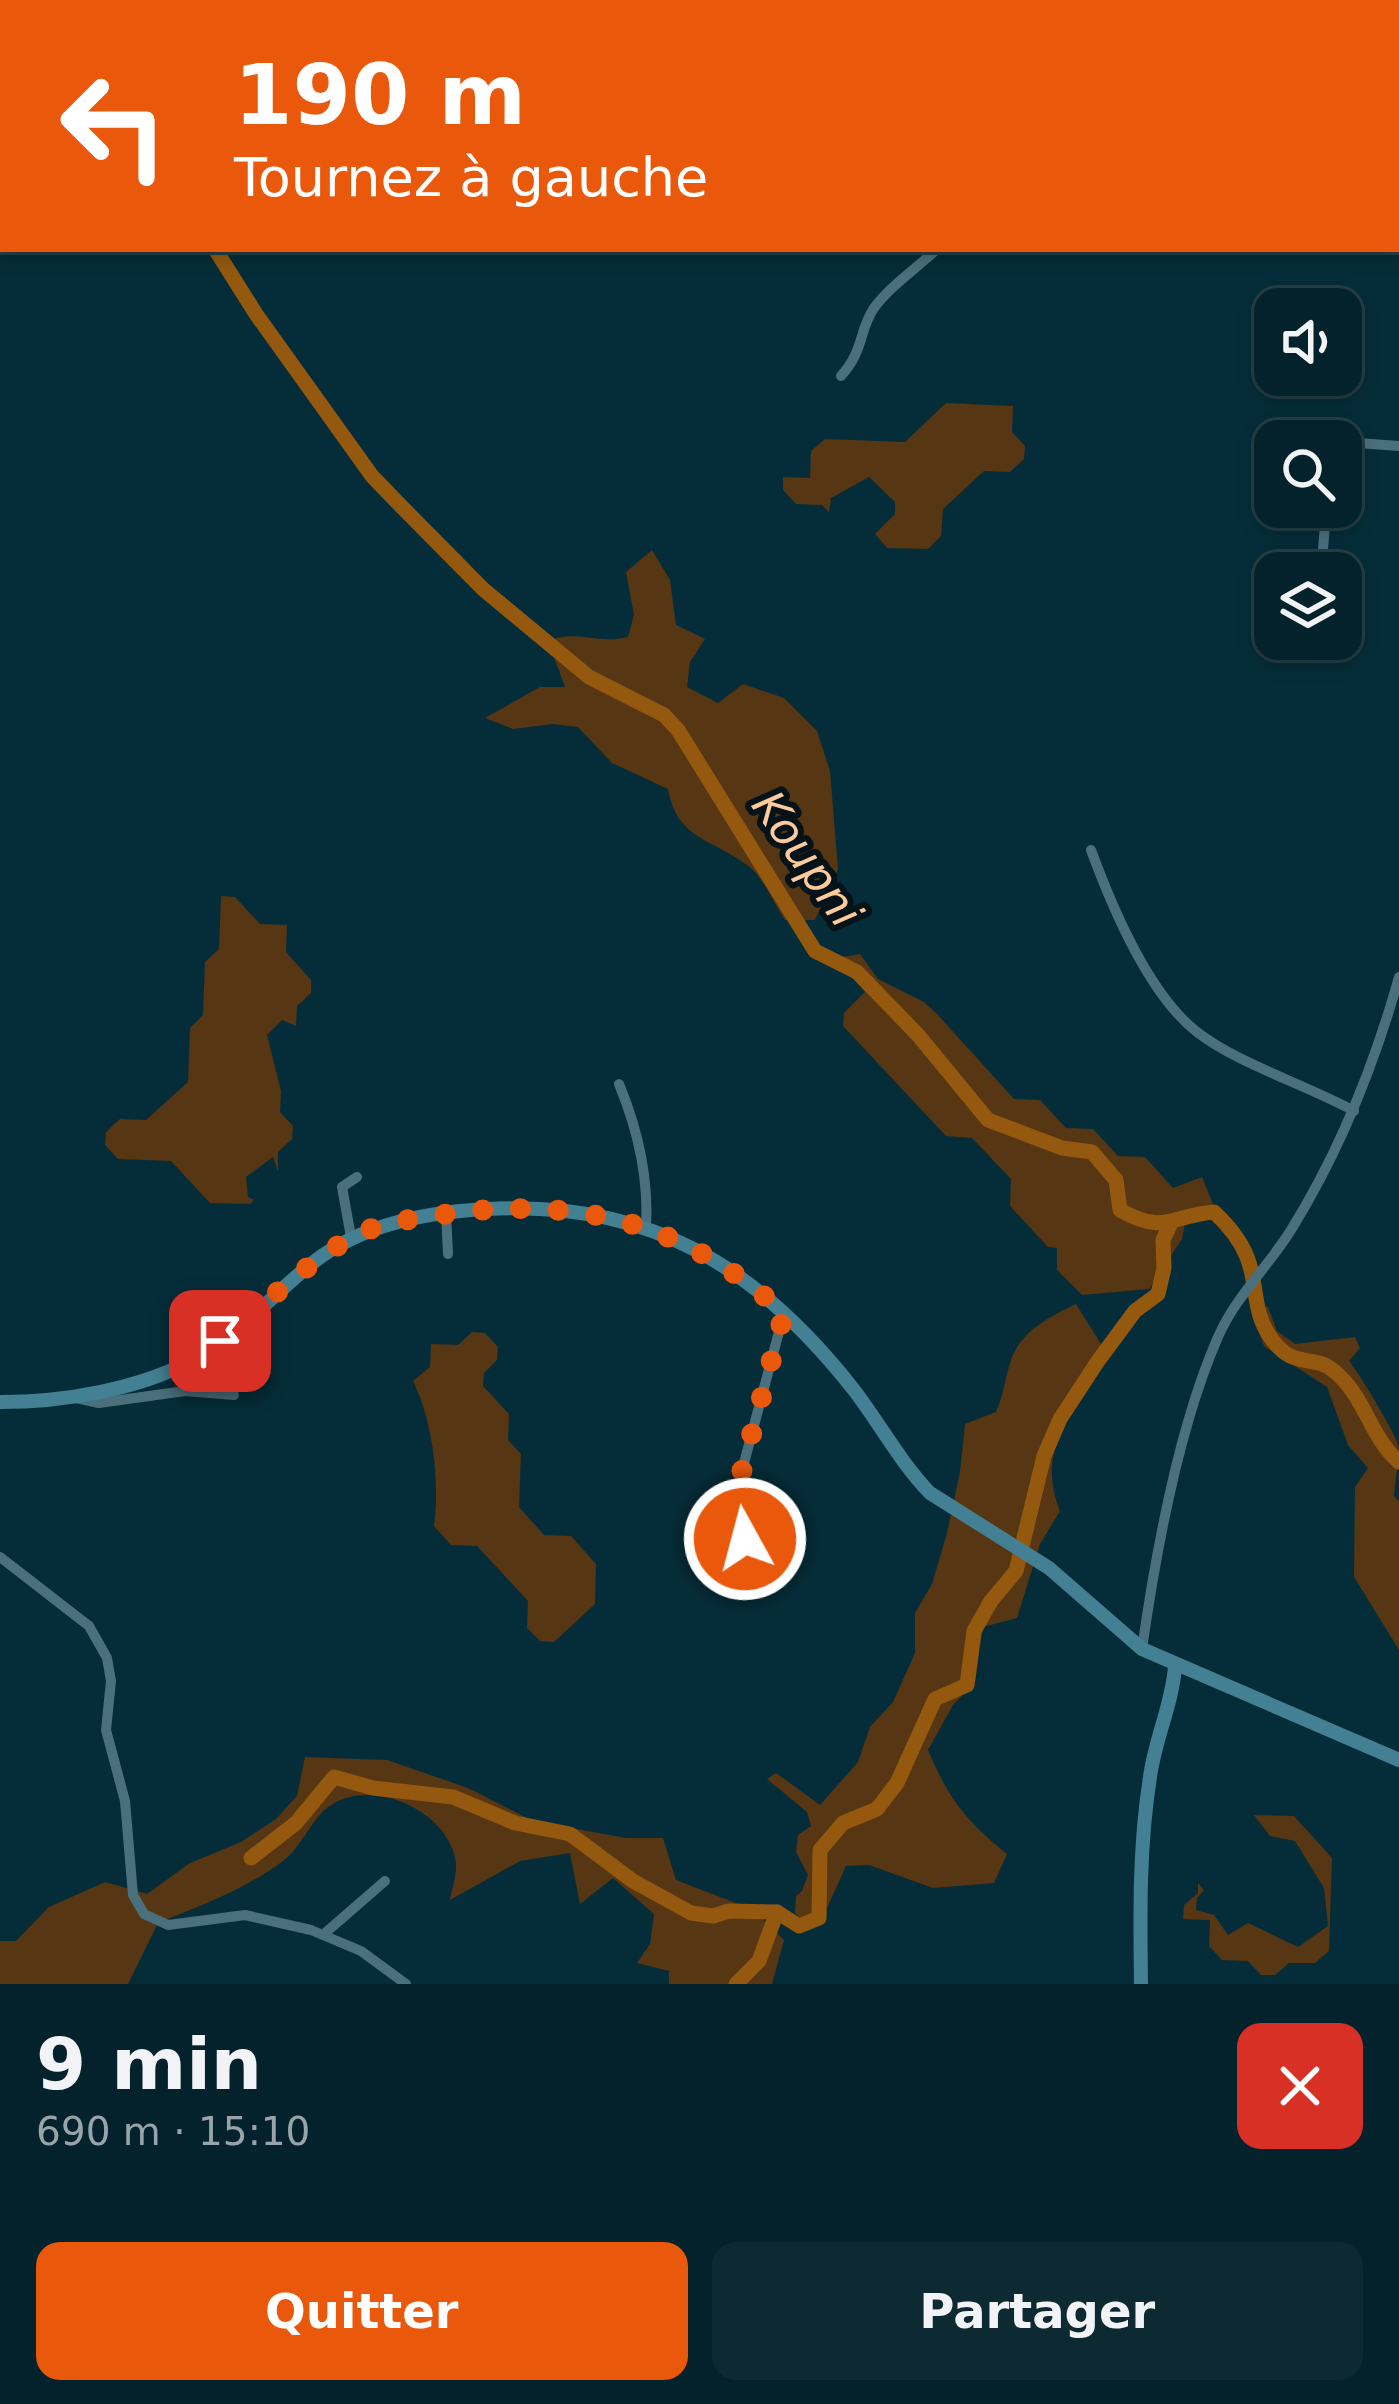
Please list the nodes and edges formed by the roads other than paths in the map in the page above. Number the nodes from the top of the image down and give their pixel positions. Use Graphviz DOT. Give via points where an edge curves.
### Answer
graph roads {
  1 [pos="934,252"];
  2 [pos="842,376"];
  3 [pos="1362,443"];
  4 [pos="1399,446"];
  5 [pos="1091,850"];
  6 [pos="1399,977"];
  7 [pos="619,1084"];
  8 [pos="1354,1111"];
  9 [pos="357,1177"];
  10 [pos="446,1214"];
  11 [pos="646,1228"];
  12 [pos="351,1237"];
  13 [pos="448,1254"];
  14 [pos="784,1313"];
  15 [pos="234,1395"];
  16 [pos="73,1397"];
  17 [pos="0,1402"];
  18 [pos="773,1547"];
  19 [pos="0,1558"];
  20 [pos="1142,1649"];
  21 [pos="1175,1666"];
  22 [pos="1399,1760"];
  23 [pos="385,1881"];
  24 [pos="324,1934"];
  25 [pos="406,1984"];
  26 [pos="1142,1984"];
  1 -- 2 [label="street" via="877,305"];
  3 -- 4 [label="street"];
  5 -- 8 [label="street" via="1148,970 1196,1031"];
  6 -- 8 [label="street"];
  7 -- 11 [label="street" via="638,1134"];
  8 -- 20 [label="street" via="1291,1230 1218,1337 1161,1527"];
  9 -- 12 [label="street" via="342,1187"];
  10 -- 11 [label="main road" via="566,1208"];
  10 -- 12 [label="main road"];
  10 -- 13 [label="street"];
  11 -- 14 [label="main road" via="716,1261"];
  12 -- 16 [label="main road" via="195,1358"];
  14 -- 18 [label="street" via="732,1508 745,1539"];
  14 -- 20 [label="main road" via="930,1493 1025,1553"];
  15 -- 16 [label="street" via="185,1391 99,1403"];
  16 -- 17 [label="main road"];
  19 -- 24 [label="street" via="88,1626 107,1658 106,1730 144,1914 168,1925 245,1915"];
  20 -- 21 [label="main road"];
  21 -- 22 [label="main road"];
  21 -- 26 [label="main road" via="1144,1816"];
  23 -- 24 [label="street"];
  24 -- 25 [label="street"];
}
